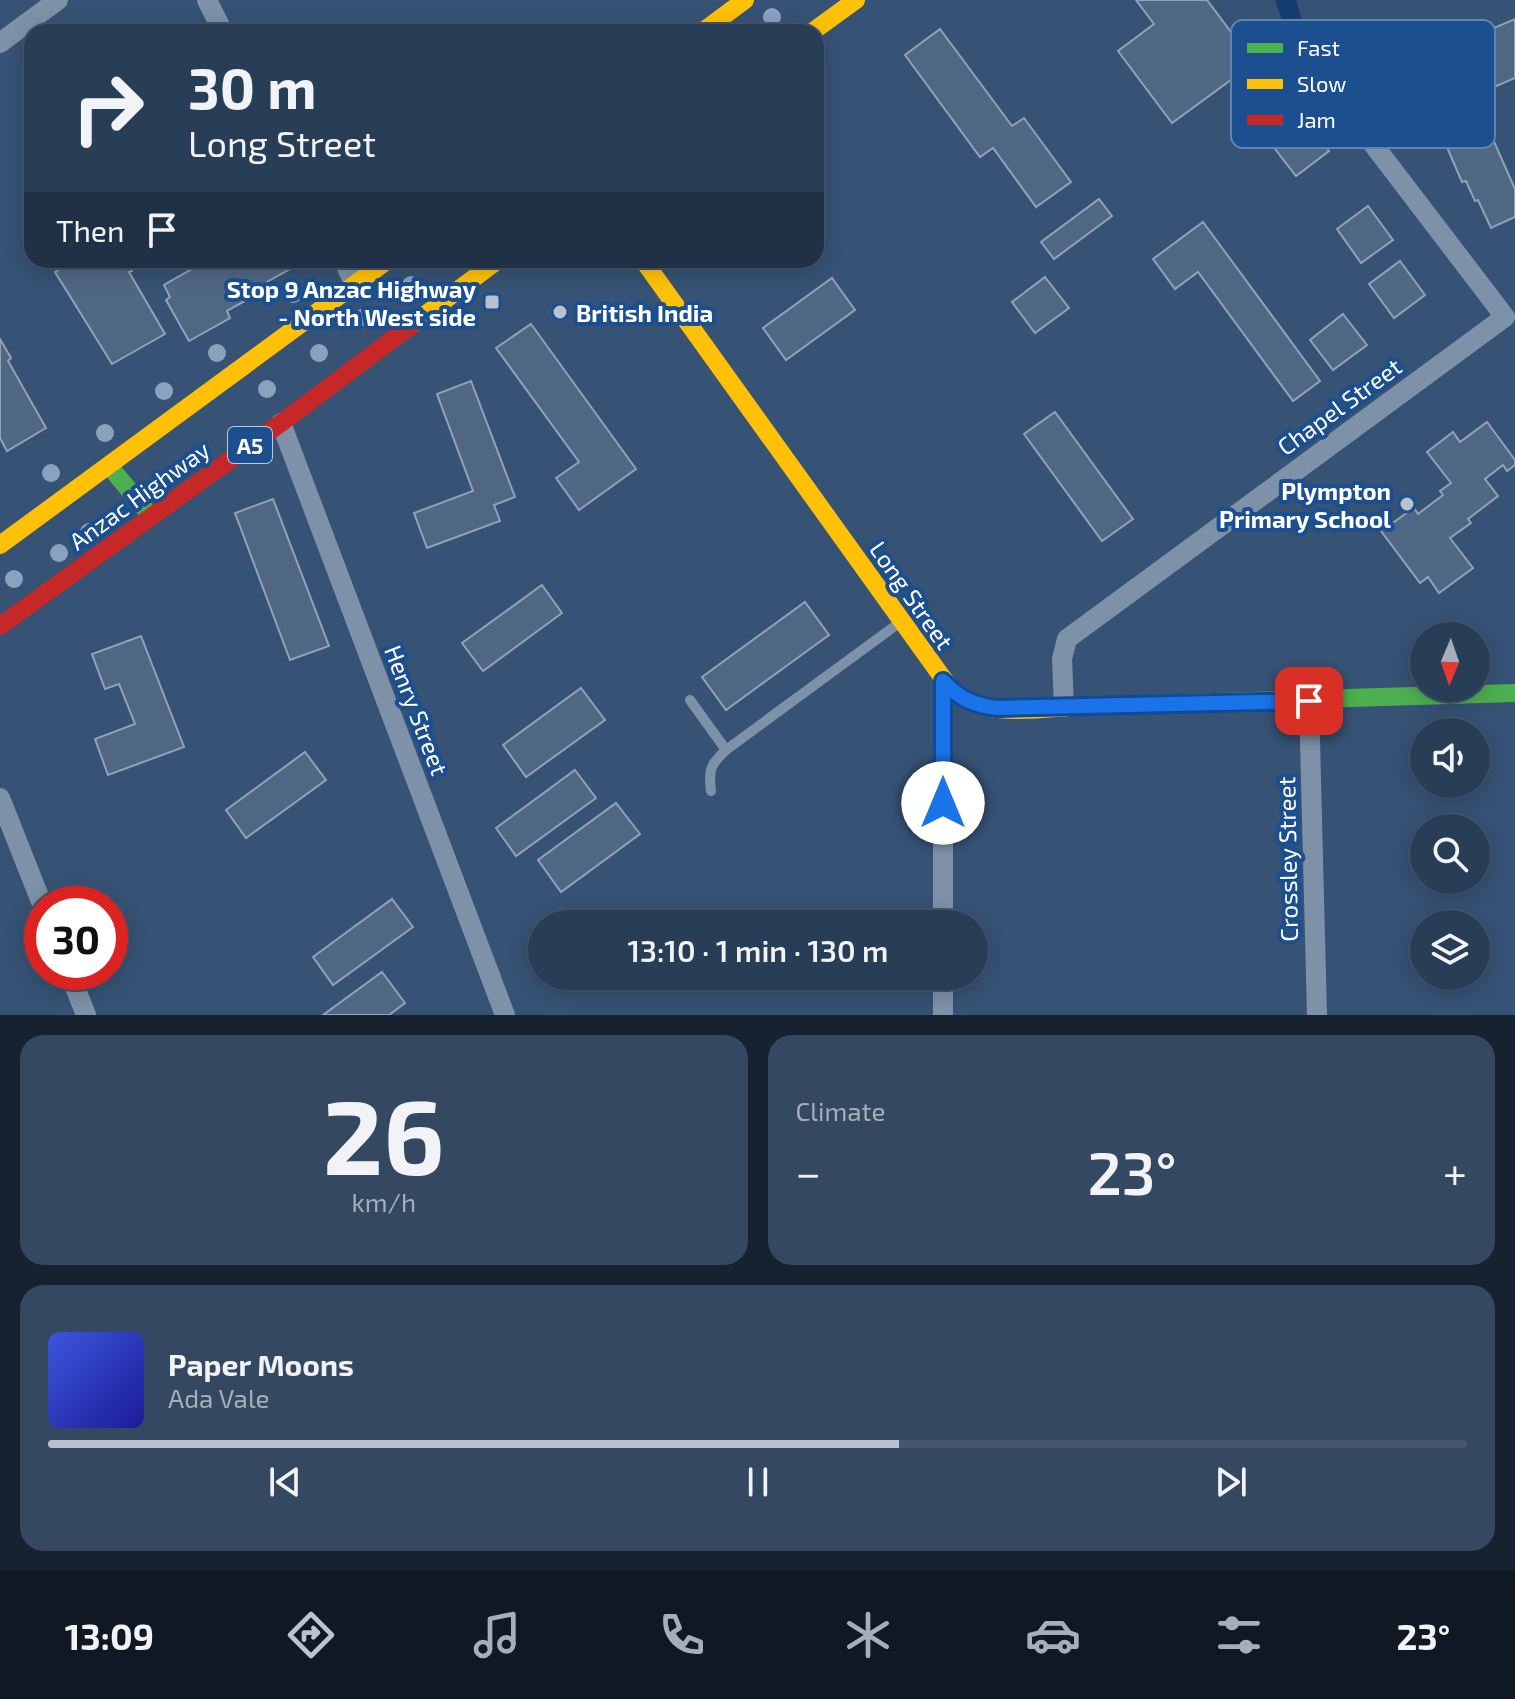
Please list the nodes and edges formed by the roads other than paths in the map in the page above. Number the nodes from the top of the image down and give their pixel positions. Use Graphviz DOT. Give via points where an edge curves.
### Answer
graph roads {
  1 [pos="58,0"];
  2 [pos="207,0"];
  3 [pos="745,0"];
  4 [pos="856,0"];
  5 [pos="26,24"];
  6 [pos="219,24"];
  7 [pos="713,24"];
  8 [pos="823,24"];
  9 [pos="24,25"];
  10 [pos="0,43"];
  11 [pos="1376,148"];
  12 [pos="347,268"];
  13 [pos="377,268"];
  14 [pos="487,268"];
  15 [pos="649,268"];
  16 [pos="355,284"];
  17 [pos="281,423"];
  18 [pos="109,466"];
  19 [pos="151,516"];
  20 [pos="0,545"];
  21 [pos="901,622"];
  22 [pos="0,626"];
  23 [pos="943,681"];
  24 [pos="1515,693"];
  25 [pos="690,700"];
  26 [pos="1309,701"];
  27 [pos="1064,707"];
  28 [pos="726,750"];
  29 [pos="711,791"];
  30 [pos="0,798"];
  31 [pos="35,886"];
  32 [pos="943,910"];
  33 [pos="76,990"];
  34 [pos="943,990"];
  35 [pos="86,1015"];
  36 [pos="505,1015"];
  37 [pos="943,1015"];
  38 [pos="1317,1015"];
  1 -- 5 [label="street"];
  2 -- 6 [label="street"];
  3 -- 7 [label="main road"];
  4 -- 8 [label="main road"];
  9 -- 10 [label="street"];
  11 -- 27 [label="street, Chapel Street" via="1505,317 1067,639 1062,659"];
  12 -- 16 [label="street"];
  13 -- 16 [label="main road, Anzac Highway"];
  14 -- 17 [label="main road, Anzac Highway / A5"];
  15 -- 21 [label="main road, Long Street"];
  16 -- 18 [label="main road, Anzac Highway"];
  17 -- 19 [label="main road, Anzac Highway / A5"];
  17 -- 36 [label="street, Henry Street"];
  18 -- 19 [label="main road"];
  18 -- 20 [label="main road, Anzac Highway"];
  19 -- 22 [label="main road, Anzac Highway / A5"];
  21 -- 23 [label="main road, Long Street"];
  21 -- 28 [label="lane"];
  23 -- 27 [label="main road, Long Street" via="975,705"];
  23 -- 32 [label="street"];
  24 -- 26 [label="main road, Long Street"];
  25 -- 28 [label="lane"];
  26 -- 27 [label="main road, Long Street"];
  26 -- 38 [label="street, Crossley Street"];
  28 -- 29 [label="lane" via="711,763"];
  30 -- 31 [label="street"];
  33 -- 35 [label="street"];
  34 -- 37 [label="street"];
}
